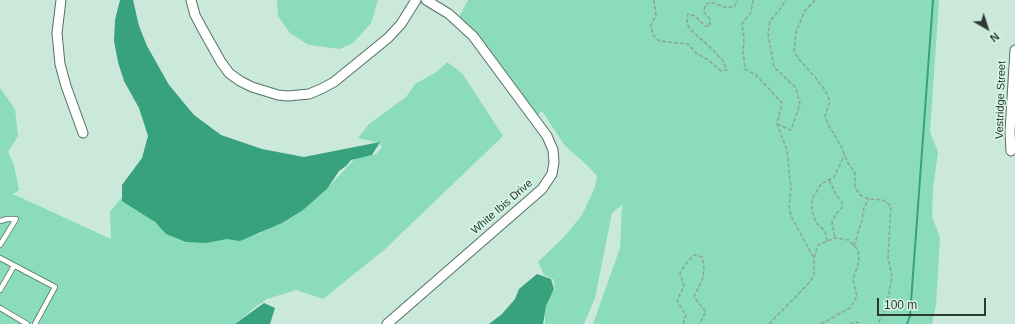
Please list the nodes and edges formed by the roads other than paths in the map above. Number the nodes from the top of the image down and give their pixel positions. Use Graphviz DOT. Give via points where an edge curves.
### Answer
graph roads {
  1 [pos="61,0"];
  2 [pos="191,0"];
  3 [pos="416,0"];
  4 [pos="426,0"];
  5 [pos="1015,50"];
  6 [pos="1015,65"];
  7 [pos="83,133"];
  8 [pos="1011,151"];
  9 [pos="0,221"];
  10 [pos="0,245"];
  11 [pos="0,258"];
  12 [pos="14,266"];
  13 [pos="0,290"];
  14 [pos="0,308"];
  15 [pos="27,324"];
  16 [pos="35,324"];
  17 [pos="387,324"];
  1 -- 7 [label="street" via="57,25 58,55 64,81"];
  2 -- 3 [label="street" via="195,15 229,73 252,87 288,96 309,94 334,82 388,38 401,24"];
  4 -- 17 [label="street, White Ibis Drive" via="449,14 473,36 547,136 553,150 554,162 552,174 542,189"];
  5 -- 6 [label="street, Vestridge Street"];
  6 -- 8 [label="street, Vestridge Street"];
  9 -- 10 [label="lane" via="16,219"];
  11 -- 12 [label="lane"];
  12 -- 13 [label="lane"];
  12 -- 16 [label="lane" via="55,287"];
  14 -- 15 [label="lane"];
}
